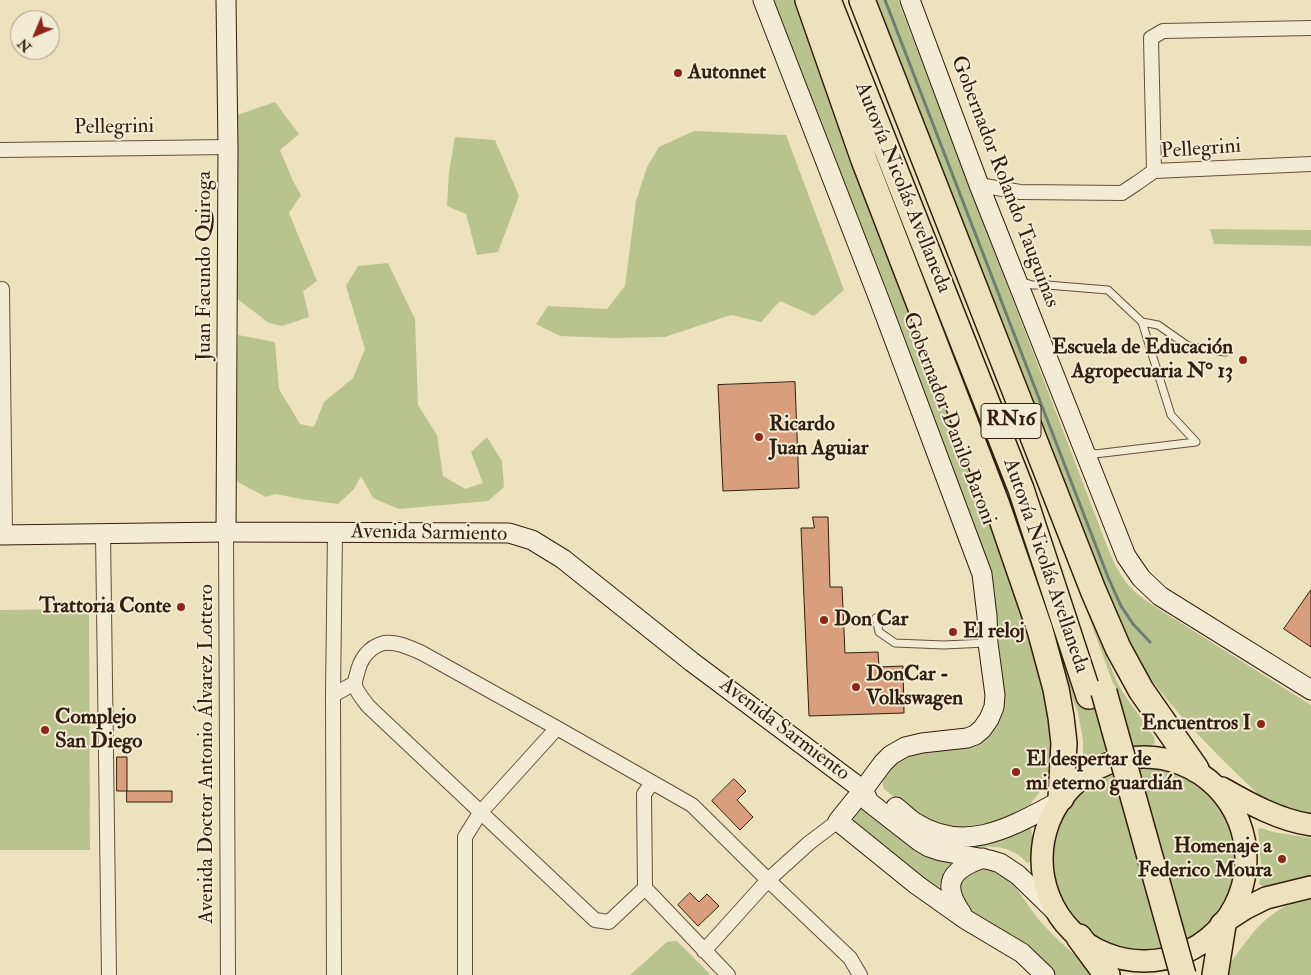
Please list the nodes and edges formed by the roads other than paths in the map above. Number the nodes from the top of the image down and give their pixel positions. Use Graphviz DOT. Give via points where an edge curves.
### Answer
graph roads {
  1 [pos="226,0"];
  2 [pos="763,0"];
  3 [pos="808,0"];
  4 [pos="828,0"];
  5 [pos="847,0"];
  6 [pos="862,0"];
  7 [pos="910,0"];
  8 [pos="1311,28"];
  9 [pos="228,147"];
  10 [pos="0,150"];
  11 [pos="1311,164"];
  12 [pos="1154,171"];
  13 [pos="979,185"];
  14 [pos="1017,280"];
  15 [pos="2,289"];
  16 [pos="1142,322"];
  17 [pos="1225,352"];
  18 [pos="1083,448"];
  19 [pos="226,532"];
  20 [pos="335,532"];
  21 [pos="103,534"];
  22 [pos="3,535"];
  23 [pos="876,618"];
  24 [pos="988,643"];
  25 [pos="355,683"];
  26 [pos="1311,690"];
  27 [pos="1096,694"];
  28 [pos="334,695"];
  29 [pos="557,728"];
  30 [pos="1205,777"];
  31 [pos="652,783"];
  32 [pos="864,790"];
  33 [pos="1060,800"];
  34 [pos="480,813"];
  35 [pos="838,821"];
  36 [pos="1311,825"];
  37 [pos="983,858"];
  38 [pos="768,880"];
  39 [pos="1311,887"];
  40 [pos="645,888"];
  41 [pos="1058,914"];
  42 [pos="965,919"];
  43 [pos="1225,922"];
  44 [pos="1079,937"];
  45 [pos="704,951"];
  46 [pos="109,975"];
  47 [pos="228,975"];
  48 [pos="334,975"];
  49 [pos="465,975"];
  50 [pos="728,975"];
  51 [pos="860,975"];
  52 [pos="1045,975"];
  53 [pos="1107,975"];
  54 [pos="1168,975"];
  55 [pos="1183,975"];
  56 [pos="1215,975"];
  1 -- 9 [label="street, Juan Facundo Quiroga"];
  2 -- 24 [label="street, Gobernador Danilo Baroni" via="982,574"];
  3 -- 33 [label="highway" via="864,160 997,505 1040,630 1061,717 1064,743"];
  4 -- 27 [label="highway, Autovía Nicolás Avellaneda / RN16" via="1021,488"];
  5 -- 27 [label="highway, Autovía Nicolás Avellaneda / RN16" via="1031,471 1080,613"];
  6 -- 30 [label="highway" via="1118,648 1140,690"];
  7 -- 13 [label="street, Gobernador Rolando Tauguinas"];
  8 -- 12 [label="street" via="1163,31 1151,38"];
  9 -- 10 [label="street, Pellegrini"];
  9 -- 19 [label="street, Juan Facundo Quiroga"];
  11 -- 12 [label="street, Pellegrini"];
  12 -- 13 [label="street, Pellegrini" via="1122,193 1020,192"];
  13 -- 14 [label="street, Gobernador Rolando Tauguinas"];
  14 -- 16 [label="lane" via="1032,285 1108,290"];
  14 -- 18 [label="street, Gobernador Rolando Tauguinas"];
  15 -- 22 [label="street"];
  16 -- 17 [label="lane" via="1158,325 1188,346"];
  16 -- 18 [label="lane" via="1171,416 1196,442 1095,454"];
  18 -- 26 [label="street, Gobernador Rolando Tauguinas" via="1126,556 1141,578 1171,603"];
  19 -- 20 [label="street, Avenida Sarmiento"];
  19 -- 21 [label="street, Avenida Sarmiento"];
  19 -- 47 [label="street, Avenida Doctor Antonio Álvarez Lottero"];
  20 -- 28 [label="street"];
  20 -- 32 [label="street, Avenida Sarmiento" via="509,533 532,540 563,559 692,662"];
  21 -- 22 [label="street, Avenida Sarmiento"];
  21 -- 46 [label="street"];
  23 -- 24 [label="lane" via="879,632 895,643"];
  24 -- 32 [label="street, Gobernador Danilo Baroni" via="995,695 994,707 982,729 967,738 905,747 883,763"];
  25 -- 28 [label="street"];
  25 -- 29 [label="street" via="363,657 372,649 384,643 402,644"];
  25 -- 34 [label="street" via="358,694 368,706"];
  27 -- 54 [label="highway, Autovía Nicolás Avellaneda / RN16"];
  27 -- 55 [label="highway, Autovía Nicolás Avellaneda / RN16, bridge"];
  28 -- 48 [label="street"];
  29 -- 31 [label="street"];
  29 -- 34 [label="street"];
  30 -- 33 [label="main road" via="1171,760 1130,757 1091,771"];
  30 -- 36 [label="main road" via="1255,806"];
  30 -- 43 [label="main road" via="1234,808 1243,830 1247,854 1238,900"];
  31 -- 38 [label="street" via="692,805"];
  31 -- 40 [label="street" via="644,794"];
  32 -- 33 [label="street, Avenida Sarmiento" via="876,791 928,830 971,838 1003,830"];
  32 -- 35 [label="street, Gobernador Danilo Baroni"];
  32 -- 37 [label="street, Avenida Sarmiento" via="869,802 929,847"];
  33 -- 41 [label="main road" via="1046,829 1042,858 1049,896"];
  34 -- 40 [label="street" via="595,920 608,922"];
  34 -- 49 [label="street" via="465,837"];
  35 -- 38 [label="street"];
  35 -- 42 [label="street" via="916,885"];
  37 -- 41 [label="street, Avenida Sarmiento" via="1009,868"];
  37 -- 42 [label="street" via="963,866 950,883 954,903"];
  38 -- 45 [label="street"];
  38 -- 51 [label="street" via="850,958"];
  39 -- 43 [label="main road" via="1266,898"];
  40 -- 45 [label="street"];
  41 -- 44 [label="main road"];
  42 -- 52 [label="street" via="1022,954"];
  43 -- 44 [label="main road" via="1197,947 1174,957 1149,961 1124,959 1100,951"];
  43 -- 56 [label="highway"];
  44 -- 53 [label="highway"];
  45 -- 50 [label="street"];
}
